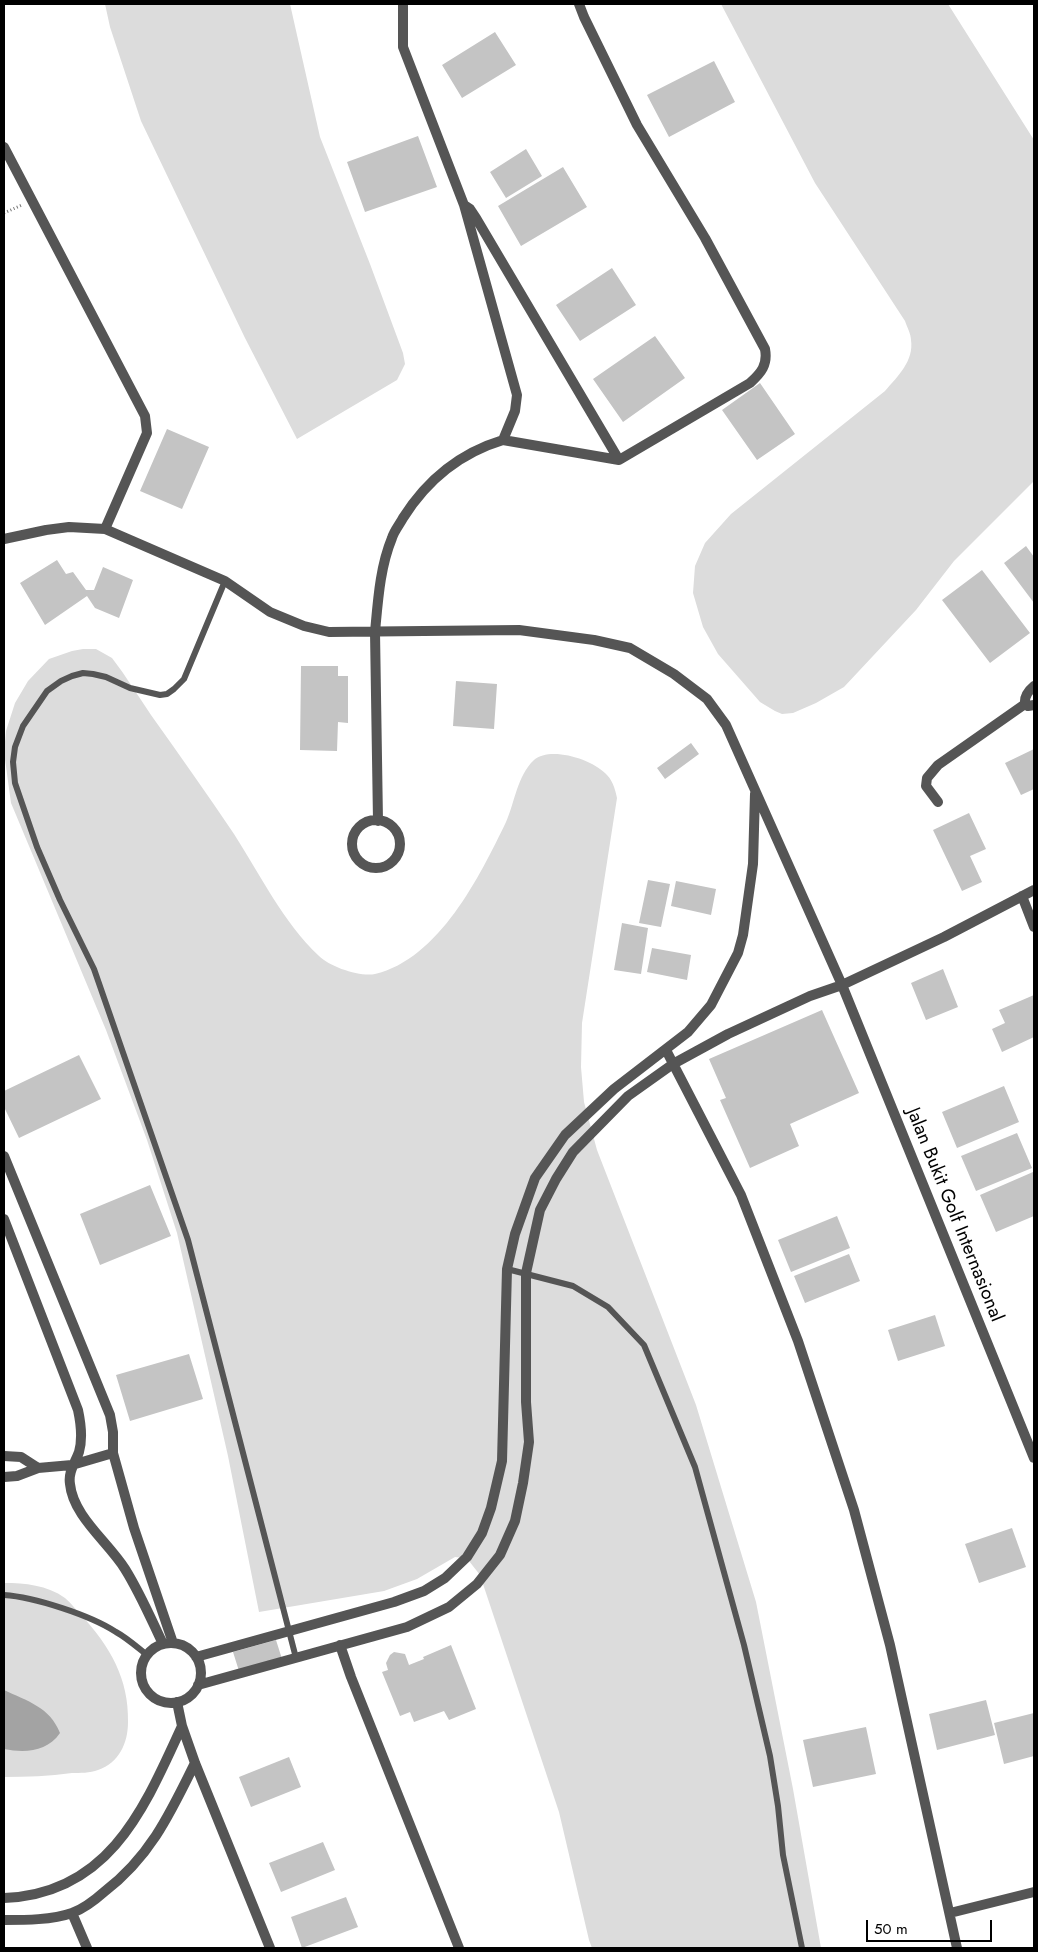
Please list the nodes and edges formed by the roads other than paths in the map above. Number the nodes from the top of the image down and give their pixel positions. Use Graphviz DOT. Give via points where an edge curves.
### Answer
graph roads {
  1 [pos="402,4"];
  2 [pos="579,4"];
  3 [pos="4,147"];
  4 [pos="464,205"];
  5 [pos="503,440"];
  6 [pos="619,460"];
  7 [pos="106,529"];
  8 [pos="4,539"];
  9 [pos="225,581"];
  10 [pos="375,632"];
  11 [pos="1034,686"];
  12 [pos="1030,704"];
  13 [pos="755,790"];
  14 [pos="938,802"];
  15 [pos="378,821"];
  16 [pos="1034,890"];
  17 [pos="1022,896"];
  18 [pos="1034,927"];
  19 [pos="842,985"];
  20 [pos="666,1050"];
  21 [pos="673,1064"];
  22 [pos="4,1156"];
  23 [pos="4,1219"];
  24 [pos="507,1269"];
  25 [pos="526,1273"];
  26 [pos="113,1453"];
  27 [pos="4,1456"];
  28 [pos="1034,1458"];
  29 [pos="72,1465"];
  30 [pos="38,1468"];
  31 [pos="4,1477"];
  32 [pos="4,1595"];
  33 [pos="289,1631"];
  34 [pos="168,1643"];
  35 [pos="340,1645"];
  36 [pos="147,1655"];
  37 [pos="196,1657"];
  38 [pos="296,1658"];
  39 [pos="198,1684"];
  40 [pos="177,1702"];
  41 [pos="182,1726"];
  42 [pos="195,1763"];
  43 [pos="1034,1892"];
  44 [pos="4,1898"];
  45 [pos="72,1913"];
  46 [pos="950,1913"];
  47 [pos="4,1920"];
  48 [pos="87,1948"];
  49 [pos="270,1948"];
  50 [pos="458,1948"];
  51 [pos="802,1948"];
  52 [pos="957,1948"];
  1 -- 4 [label="street" via="403,47"];
  2 -- 6 [label="street" via="637,125 705,238 765,349 766,357 764,368 750,383"];
  3 -- 7 [label="street" via="145,416 147,433"];
  4 -- 5 [label="street" via="516,395 515,411"];
  4 -- 6 [label="street" via="476,218"];
  5 -- 6 [label="street"];
  5 -- 10 [label="street" via="467,454 447,467 414,500 392,537 382,575"];
  7 -- 8 [label="street" via="46,530"];
  7 -- 9 [label="street, Jalan Bukit Golf Internasional"];
  9 -- 10 [label="street, Jalan Bukit Golf Internasional" via="270,612 304,626 329,632"];
  9 -- 33 [label="lane" via="184,679 174,690 160,695 93,674 72,676 48,691 37,704 23,726 12,762 15,783 37,847 94,969 188,1240"];
  10 -- 13 [label="street, Jalan Bukit Golf Internasional" via="518,630 630,648 674,674 707,699 726,725"];
  10 -- 15 [label="street"];
  11 -- 12 [label="street" via="1026,696"];
  12 -- 14 [label="street" via="938,765 927,778 926,786"];
  13 -- 19 [label="street, Jalan Bukit Golf Internasional"];
  13 -- 20 [label="street" via="753,864 744,935 738,953 711,1005 688,1032"];
  15 -- 15 [label="street" via="392,827 399,839 399,847 394,860 381,868 373,868 358,860 352,846 356,830 370,821"];
  16 -- 17 [label="street"];
  17 -- 18 [label="street"];
  17 -- 19 [label="street"];
  19 -- 21 [label="street" via="810,996 728,1034"];
  19 -- 28 [label="street, Jalan Bukit Golf Internasional"];
  20 -- 21 [label="street"];
  20 -- 24 [label="street" via="614,1089 565,1135 535,1178 515,1234"];
  21 -- 25 [label="street" via="628,1096 574,1152 540,1210"];
  21 -- 46 [label="street" via="741,1195 798,1341 854,1510 890,1645"];
  22 -- 26 [label="street" via="110,1415 114,1432"];
  23 -- 29 [label="street" via="78,1410 82,1431 79,1451"];
  24 -- 25 [label="lane"];
  24 -- 33 [label="street" via="502,1461 482,1533 467,1557 445,1578 424,1591"];
  25 -- 35 [label="street" via="529,1442 515,1521 500,1555 477,1584 449,1607 407,1627"];
  25 -- 51 [label="lane" via="581,1290 608,1307 644,1345 695,1467 744,1645 770,1756 783,1856"];
  26 -- 29 [label="street"];
  26 -- 34 [label="street"];
  27 -- 30 [label="street" via="21,1457"];
  29 -- 30 [label="street"];
  29 -- 34 [label="street" via="69,1483 74,1502 126,1571"];
  30 -- 31 [label="street"];
  32 -- 36 [label="lane" via="35,1600 96,1621"];
  33 -- 37 [label="street"];
  33 -- 38 [label="lane"];
  34 -- 36 [label="street" via="154,1648"];
  34 -- 37 [label="street" via="190,1650"];
  35 -- 38 [label="street"];
  35 -- 50 [label="street"];
  36 -- 40 [label="street" via="141,1675 149,1693 157,1699"];
  37 -- 39 [label="street" via="201,1675"];
  38 -- 39 [label="street"];
  39 -- 40 [label="street" via="194,1692"];
  40 -- 41 [label="street"];
  41 -- 42 [label="street"];
  41 -- 44 [label="street" via="144,1805 120,1840 94,1867 64,1885 40,1893"];
  42 -- 45 [label="street" via="174,1806 145,1852 123,1878"];
  42 -- 49 [label="street"];
  43 -- 46 [label="street"];
  45 -- 47 [label="street" via="30,1920"];
  45 -- 48 [label="street"];
  46 -- 52 [label="street"];
}
